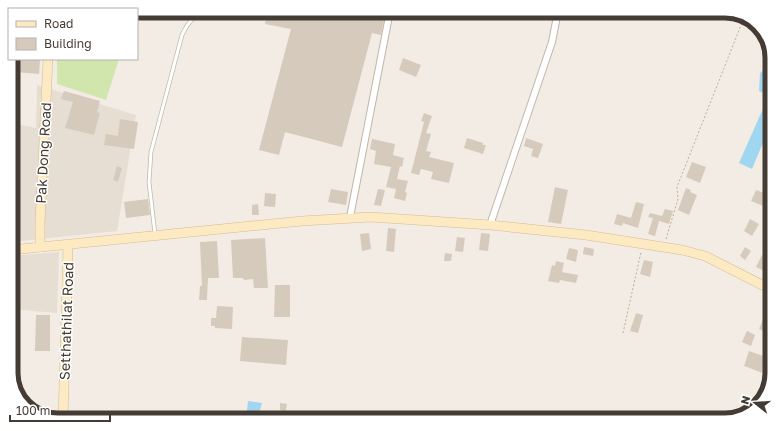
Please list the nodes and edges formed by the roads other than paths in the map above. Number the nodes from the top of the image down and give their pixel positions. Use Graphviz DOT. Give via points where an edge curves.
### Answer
graph roads {
  1 [pos="193,18"];
  2 [pos="389,18"];
  3 [pos="557,18"];
  4 [pos="48,60"];
  5 [pos="350,217"];
  6 [pos="490,225"];
  7 [pos="155,236"];
  8 [pos="68,245"];
  9 [pos="40,247"];
  10 [pos="18,249"];
  11 [pos="765,286"];
  12 [pos="63,413"];
  1 -- 7 [label="lane" via="187,23 182,35 151,152 149,182"];
  2 -- 5 [label="street"];
  3 -- 6 [label="street" via="552,42"];
  4 -- 9 [label="street, Pak Dong Road"];
  5 -- 6 [label="street"];
  5 -- 7 [label="street"];
  6 -- 11 [label="street" via="586,235 682,250 705,256"];
  7 -- 8 [label="street"];
  8 -- 9 [label="street"];
  8 -- 12 [label="street, Setthathilat Road"];
  9 -- 10 [label="street"];
}
